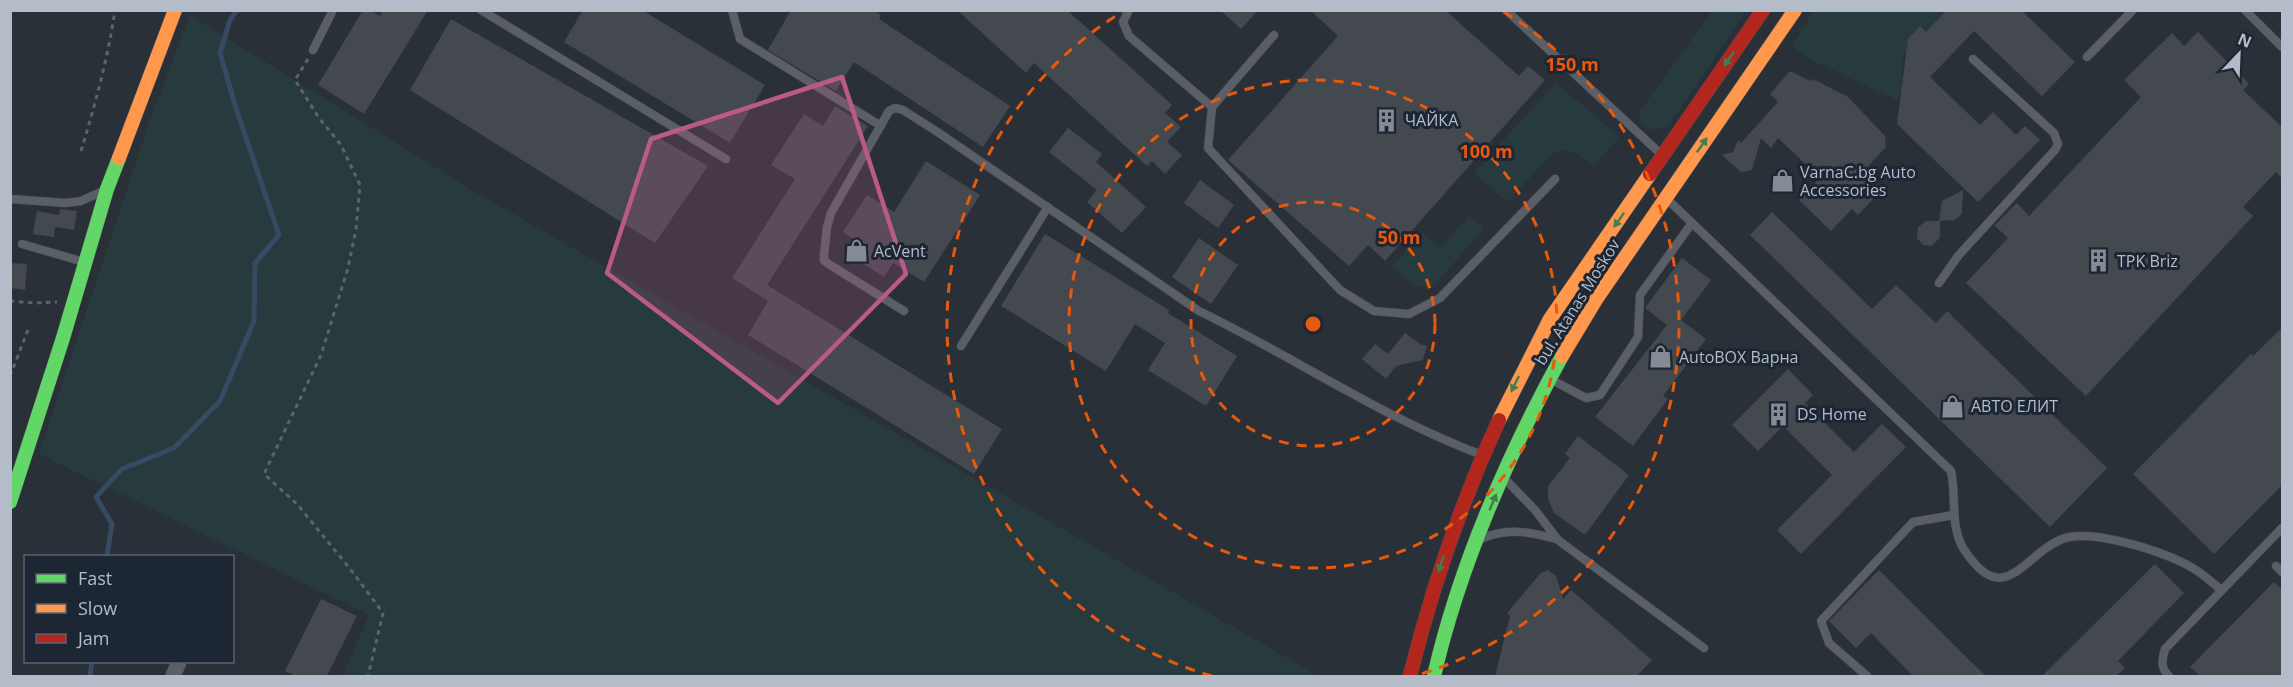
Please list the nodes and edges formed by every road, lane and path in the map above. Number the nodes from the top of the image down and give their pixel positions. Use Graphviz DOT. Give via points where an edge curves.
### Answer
graph roads {
  1 [pos="115,10"];
  2 [pos="175,10"];
  3 [pos="333,10"];
  4 [pos="481,10"];
  5 [pos="732,10"];
  6 [pos="1129,10"];
  7 [pos="1506,10"];
  8 [pos="1763,10"];
  9 [pos="1796,10"];
  10 [pos="2133,10"];
  11 [pos="2245,10"];
  12 [pos="1274,35"];
  13 [pos="2283,47"];
  14 [pos="313,50"];
  15 [pos="2087,57"];
  16 [pos="1973,59"];
  17 [pos="1212,107"];
  18 [pos="881,126"];
  19 [pos="81,151"];
  20 [pos="1664,157"];
  21 [pos="726,159"];
  22 [pos="1679,178"];
  23 [pos="1555,180"];
  24 [pos="107,189"];
  25 [pos="1665,197"];
  26 [pos="10,199"];
  27 [pos="1048,207"];
  28 [pos="1692,223"];
  29 [pos="22,244"];
  30 [pos="85,262"];
  31 [pos="1939,283"];
  32 [pos="74,300"];
  33 [pos="10,301"];
  34 [pos="904,311"];
  35 [pos="28,330"];
  36 [pos="961,346"];
  37 [pos="10,376"];
  38 [pos="1548,378"];
  39 [pos="1483,456"];
  40 [pos="1503,477"];
  41 [pos="10,502"];
  42 [pos="1954,515"];
  43 [pos="2283,528"];
  44 [pos="1558,540"];
  45 [pos="1476,541"];
  46 [pos="2276,566"];
  47 [pos="2283,572"];
  48 [pos="2222,590"];
  49 [pos="1704,648"];
  50 [pos="368,676"];
  51 [pos="1410,676"];
  52 [pos="1434,676"];
  53 [pos="1867,676"];
  54 [pos="2169,676"];
  1 -- 19 [label="path"];
  2 -- 24 [label="main road"];
  3 -- 14 [label="lane"];
  4 -- 21 [label="lane"];
  5 -- 18 [label="lane" via="740,39"];
  6 -- 17 [label="lane" via="1124,22 1129,36"];
  7 -- 20 [label="lane"];
  8 -- 20 [label="main road, bul. Atanas Moskov, one-way"];
  22 -- 9 [label="main road, bul. Atanas Moskov, one-way"];
  10 -- 15 [label="lane"];
  11 -- 13 [label="lane"];
  12 -- 17 [label="lane"];
  14 -- 50 [label="path" via="295,80 341,144 360,185 356,229 321,356 264,474 297,504 383,613"];
  16 -- 31 [label="lane" via="2054,134 2058,144 1958,256"];
  17 -- 23 [label="lane" via="1208,148 1340,290 1374,311 1409,314 1440,298"];
  18 -- 27 [label="lane" via="889,111 903,110"];
  18 -- 34 [label="lane" via="831,213 824,260"];
  20 -- 22 [label="main road" via="1657,175 1660,182 1667,184"];
  20 -- 39 [label="main road, bul. Atanas Moskov, one-way" via="1550,319"];
  22 -- 25 [label="main road, bul. Atanas Moskov"];
  24 -- 26 [label="lane" via="66,203"];
  24 -- 30 [label="main road"];
  25 -- 28 [label="lane"];
  25 -- 38 [label="main road, bul. Atanas Moskov" via="1574,332"];
  27 -- 36 [label="lane"];
  27 -- 39 [label="lane" via="1199,311 1437,438"];
  28 -- 38 [label="lane" via="1640,295 1638,337 1600,394 1586,398"];
  28 -- 42 [label="lane" via="1951,471"];
  29 -- 30 [label="lane"];
  30 -- 32 [label="main road"];
  32 -- 33 [label="path"];
  32 -- 41 [label="main road"];
  35 -- 37 [label="path"];
  38 -- 40 [label="main road, bul. Atanas Moskov"];
  39 -- 51 [label="main road, bul. Atanas Moskov, one-way" via="1438,571"];
  40 -- 44 [label="lane"];
  45 -- 40 [label="main road, bul. Atanas Moskov, one-way"];
  42 -- 48 [label="lane" via="1963,550 1993,579 2016,573 2056,542 2089,536 2136,545 2173,558 2197,570"];
  42 -- 53 [label="lane" via="1913,522 1821,621 1829,643"];
  43 -- 48 [label="lane"];
  44 -- 45 [label="lane" via="1512,531 1495,532"];
  44 -- 49 [label="lane"];
  45 -- 52 [label="main road, bul. Atanas Moskov"];
  46 -- 47 [label="lane"];
  48 -- 54 [label="lane" via="2165,649 2162,662"];
}
